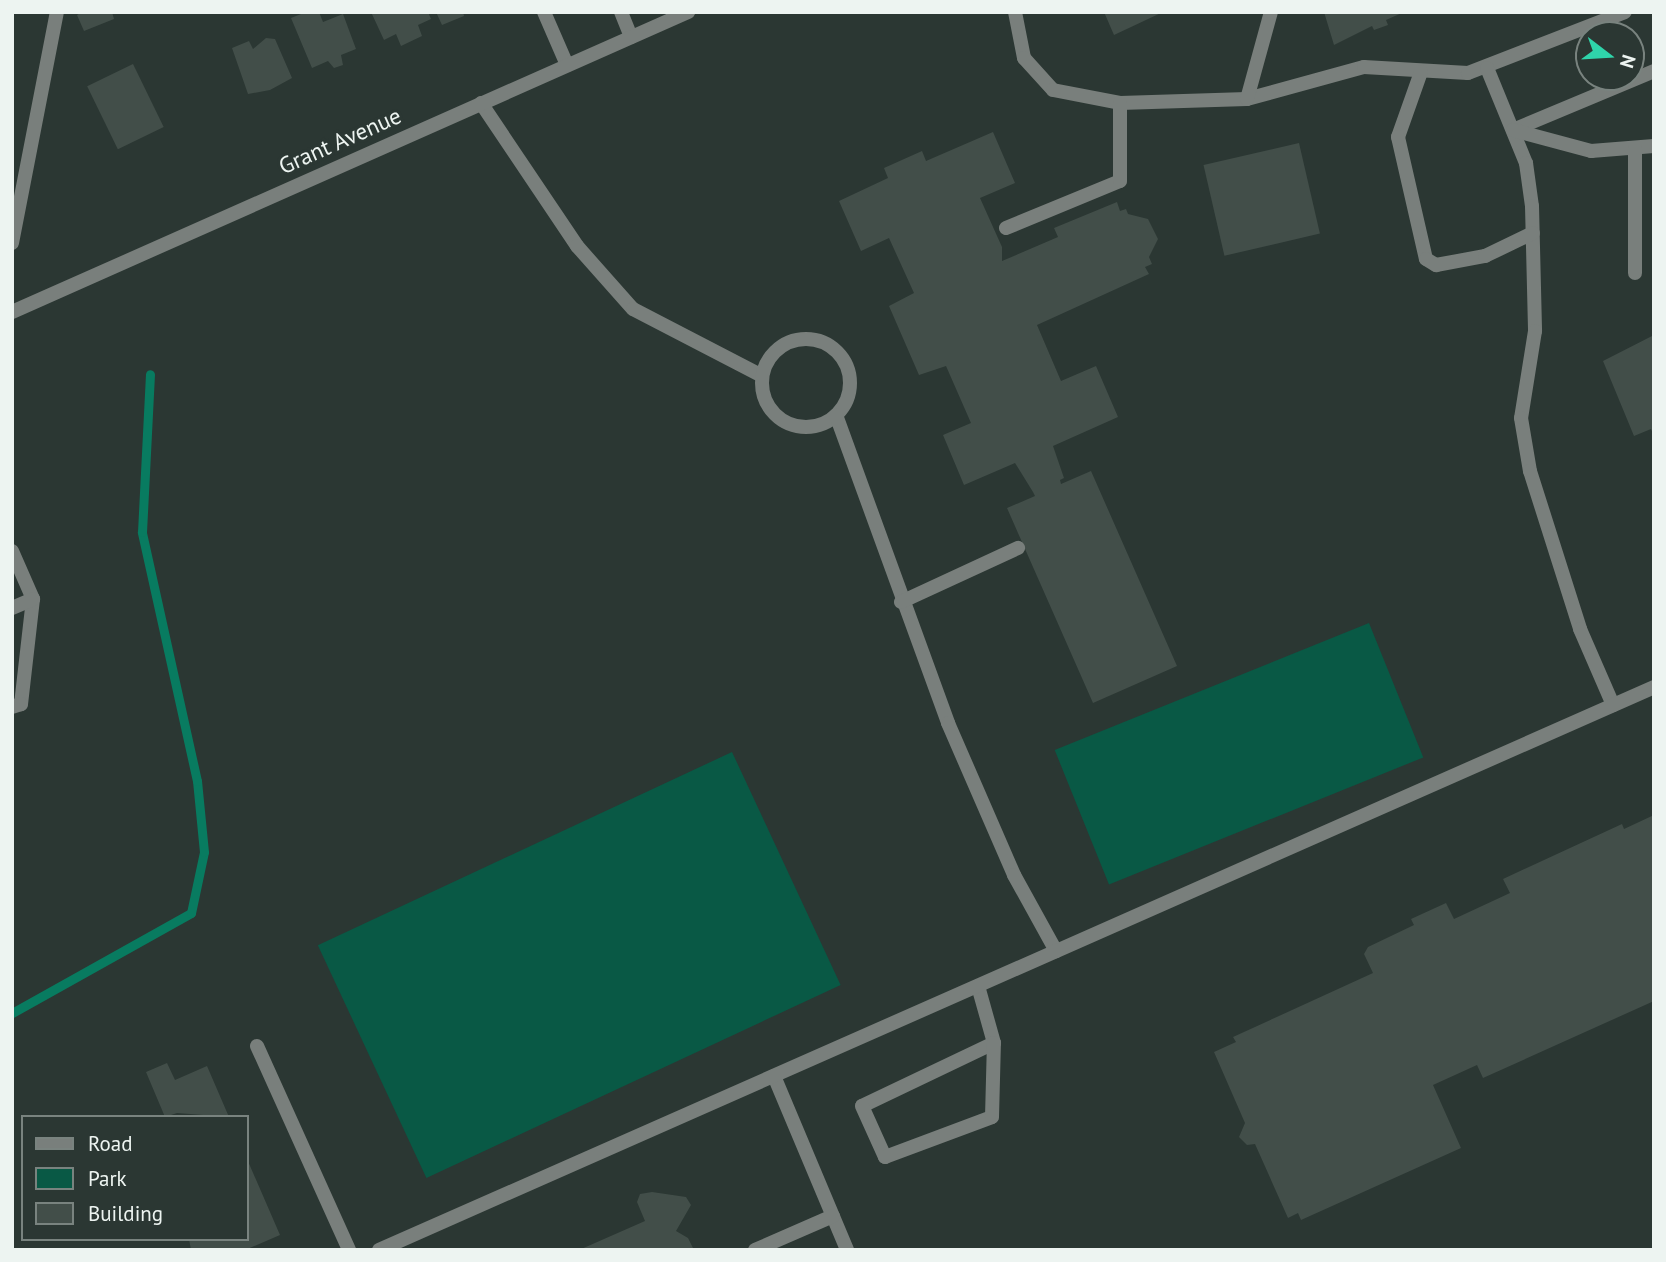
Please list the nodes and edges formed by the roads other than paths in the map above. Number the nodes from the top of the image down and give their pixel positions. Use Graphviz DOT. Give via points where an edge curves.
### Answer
graph roads {
  1 [pos="57,12"];
  2 [pos="544,12"];
  3 [pos="621,12"];
  4 [pos="688,12"];
  5 [pos="1015,12"];
  6 [pos="1271,12"];
  7 [pos="1625,12"];
  8 [pos="631,37"];
  9 [pos="568,65"];
  10 [pos="1487,68"];
  11 [pos="1654,71"];
  12 [pos="1421,72"];
  13 [pos="1247,99"];
  14 [pos="481,103"];
  15 [pos="1120,103"];
  16 [pos="1513,130"];
  17 [pos="1654,146"];
  18 [pos="1635,148"];
  19 [pos="1006,228"];
  20 [pos="1534,233"];
  21 [pos="12,243"];
  22 [pos="1635,273"];
  23 [pos="12,312"];
  24 [pos="762,376"];
  25 [pos="836,415"];
  26 [pos="1018,548"];
  27 [pos="12,551"];
  28 [pos="33,598"];
  29 [pos="901,602"];
  30 [pos="12,608"];
  31 [pos="1654,687"];
  32 [pos="1613,705"];
  33 [pos="12,708"];
  34 [pos="1056,951"];
  35 [pos="978,986"];
  36 [pos="994,1043"];
  37 [pos="257,1046"];
  38 [pos="774,1076"];
  39 [pos="833,1216"];
  40 [pos="402,1245"];
  41 [pos="349,1250"];
  42 [pos="379,1250"];
  43 [pos="755,1250"];
  44 [pos="847,1250"];
  1 -- 21 [label="street"];
  2 -- 9 [label="street"];
  3 -- 8 [label="street"];
  4 -- 8 [label="street, Grant Avenue"];
  5 -- 15 [label="street" via="1024,58 1052,90"];
  6 -- 13 [label="street"];
  7 -- 10 [label="street"];
  8 -- 9 [label="street, Grant Avenue"];
  9 -- 14 [label="street, Grant Avenue"];
  10 -- 12 [label="street" via="1450,75"];
  10 -- 16 [label="street"];
  11 -- 16 [label="street"];
  12 -- 13 [label="street" via="1364,67"];
  12 -- 20 [label="street" via="1398,137 1426,259 1436,265 1485,256"];
  13 -- 15 [label="street"];
  14 -- 23 [label="street, Grant Avenue"];
  14 -- 24 [label="street" via="577,246 633,309"];
  15 -- 19 [label="street" via="1120,181"];
  16 -- 18 [label="street" via="1591,151"];
  16 -- 20 [label="street" via="1526,163"];
  17 -- 18 [label="street"];
  18 -- 22 [label="street"];
  20 -- 32 [label="street" via="1535,331 1521,395 1521,428 1552,548"];
  24 -- 25 [label="street" via="766,403 785,422 812,427"];
  24 -- 25 [label="street" via="767,363 786,344 800,340 826,344 845,364 849,377 849,391"];
  25 -- 29 [label="street"];
  26 -- 29 [label="street"];
  27 -- 28 [label="street"];
  28 -- 30 [label="street"];
  28 -- 33 [label="street" via="21,704"];
  29 -- 34 [label="street" via="1014,875"];
  31 -- 32 [label="street"];
  32 -- 34 [label="street"];
  34 -- 35 [label="street"];
  35 -- 36 [label="street"];
  35 -- 38 [label="street"];
  36 -- 36 [label="street" via="862,1106 885,1157 992,1117"];
  37 -- 41 [label="street"];
  38 -- 39 [label="street"];
  38 -- 40 [label="street"];
  39 -- 43 [label="street"];
  39 -- 44 [label="street"];
  40 -- 42 [label="street"];
}
